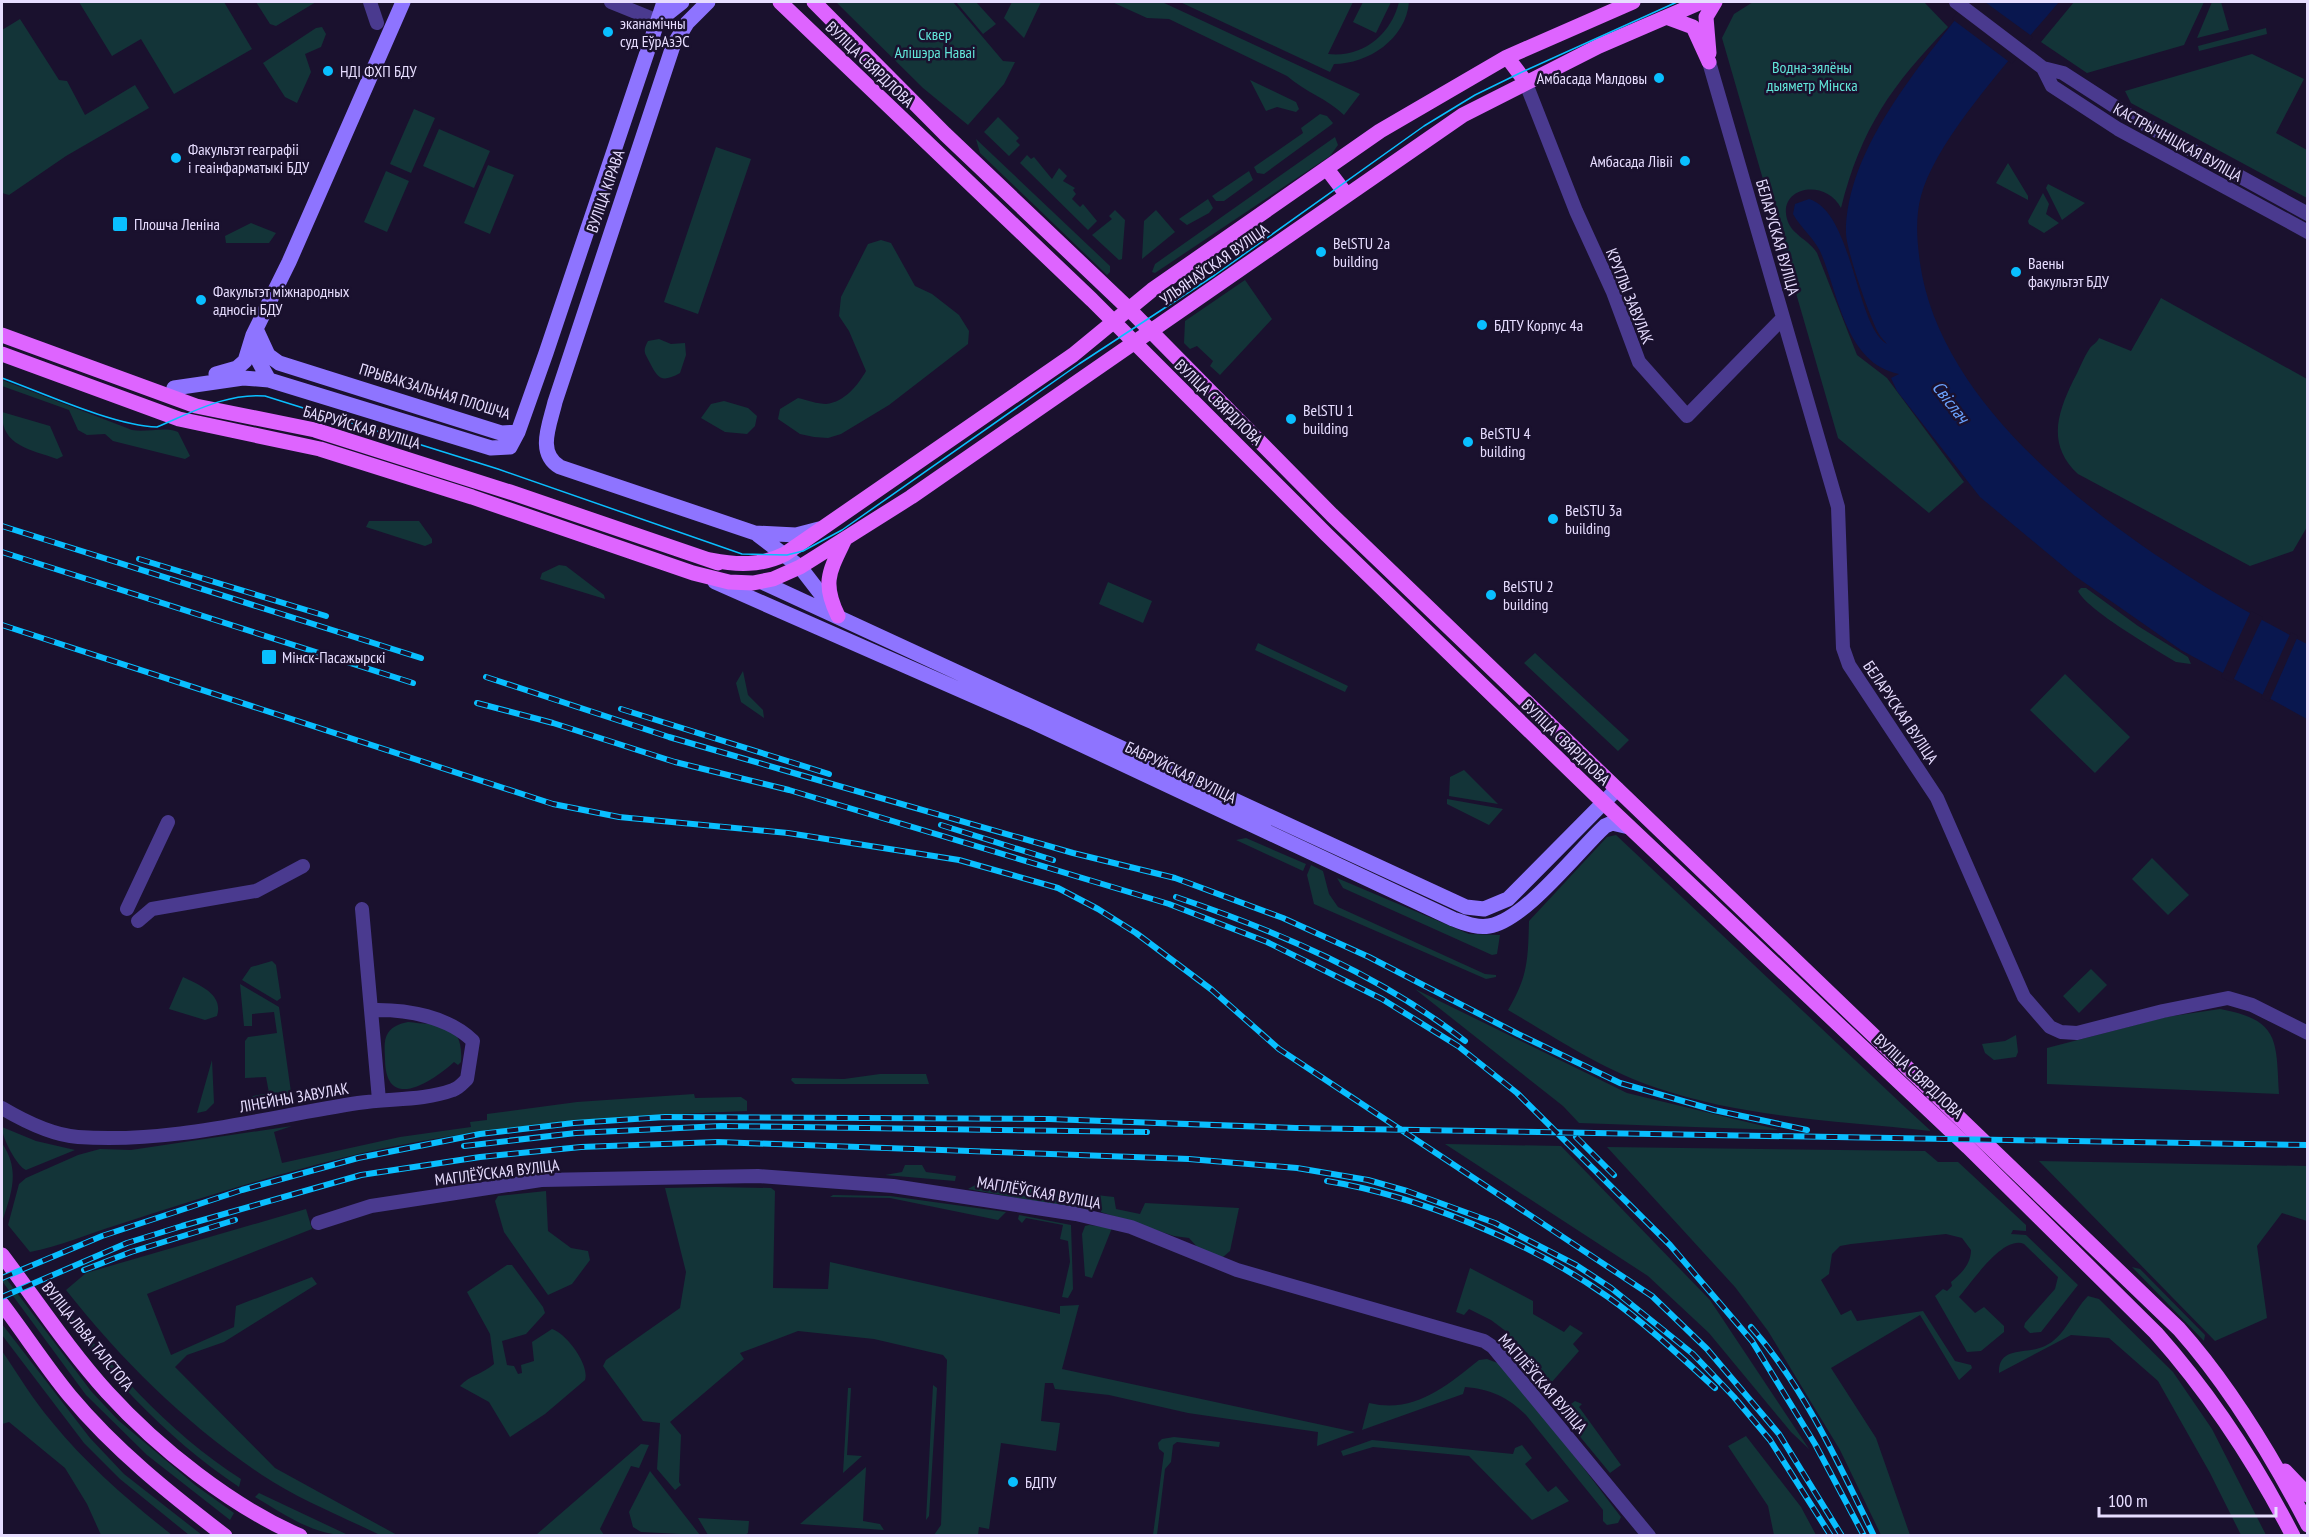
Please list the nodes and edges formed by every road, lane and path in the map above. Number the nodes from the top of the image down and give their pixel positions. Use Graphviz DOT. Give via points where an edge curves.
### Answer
graph roads {
  1 [pos="370,2"];
  2 [pos="403,2"];
  3 [pos="612,2"];
  4 [pos="664,2"];
  5 [pos="682,2"];
  6 [pos="708,2"];
  7 [pos="780,2"];
  8 [pos="814,2"];
  9 [pos="1633,2"];
  10 [pos="1701,2"];
  11 [pos="1714,2"];
  12 [pos="1956,2"];
  13 [pos="1666,16"];
  14 [pos="658,21"];
  15 [pos="377,23"];
  16 [pos="1507,57"];
  17 [pos="1709,62"];
  18 [pos="2043,68"];
  19 [pos="1525,81"];
  20 [pos="1327,169"];
  21 [pos="1346,194"];
  22 [pos="2307,214"];
  23 [pos="2307,232"];
  24 [pos="1129,309"];
  25 [pos="1784,318"];
  26 [pos="1114,322"];
  27 [pos="256,329"];
  28 [pos="1149,330"];
  29 [pos="2,335"];
  30 [pos="1134,341"];
  31 [pos="2,354"];
  32 [pos="269,380"];
  33 [pos="174,388"];
  34 [pos="156,391"];
  35 [pos="532,393"];
  36 [pos="555,402"];
  37 [pos="149,406"];
  38 [pos="518,432"];
  39 [pos="909,469"];
  40 [pos="911,497"];
  41 [pos="822,529"];
  42 [pos="755,533"];
  43 [pos="844,541"];
  44 [pos="785,554"];
  45 [pos="711,560"];
  46 [pos="800,567"];
  47 [pos="693,573"];
  48 [pos="762,582"];
  49 [pos="838,616"];
  50 [pos="1617,789"];
  51 [pos="1604,803"];
  52 [pos="168,822"];
  53 [pos="1629,827"];
  54 [pos="303,866"];
  55 [pos="127,909"];
  56 [pos="362,909"];
  57 [pos="138,921"];
  58 [pos="372,1010"];
  59 [pos="2307,1033"];
  60 [pos="379,1101"];
  61 [pos="2,1104"];
  62 [pos="2,1108"];
  63 [pos="84,1137"];
  64 [pos="318,1223"];
  65 [pos="2,1255"];
  66 [pos="2,1304"];
  67 [pos="2267,1453"];
  68 [pos="2307,1495"];
  69 [pos="2282,1515"];
  70 [pos="2307,1525"];
  71 [pos="225,1536"];
  72 [pos="300,1536"];
  73 [pos="1648,1536"];
  74 [pos="2284,1536"];
  75 [pos="2293,1536"];
  1 -- 15 [label="street"];
  2 -- 27 [label="street"];
  3 -- 14 [label="street"];
  4 -- 14 [label="street, ВУЛІЦА КІРАВА"];
  5 -- 14 [label="street"];
  6 -- 36 [label="street, ВУЛІЦА КІРАВА" via="687,23 673,46"];
  7 -- 26 [label="main road, ВУЛІЦА СВЯРДЛОВА"];
  8 -- 24 [label="main road, ВУЛІЦА СВЯРДЛОВА" via="945,134"];
  9 -- 16 [label="main road, УЛЬЯНАЎСКАЯ ВУЛІЦА"];
  10 -- 13 [label="main road, УЛЬЯНАЎСКАЯ ВУЛІЦА"];
  11 -- 17 [label="main road" via="1706,17"];
  12 -- 18 [label="street, КАСТРЫЧНІЦКАЯ ВУЛІЦА"];
  13 -- 17 [label="main road" via="1693,27"];
  13 -- 19 [label="main road, УЛЬЯНАЎСКАЯ ВУЛІЦА"];
  14 -- 35 [label="street, ВУЛІЦА КІРАВА"];
  16 -- 19 [label="main road"];
  16 -- 20 [label="main road, УЛЬЯНАЎСКАЯ ВУЛІЦА" via="1380,131"];
  17 -- 25 [label="street, БЕЛАРУСКАЯ ВУЛІЦА"];
  18 -- 22 [label="street, КАСТРЫЧНІЦКАЯ ВУЛІЦА" via="2063,73 2128,115"];
  18 -- 23 [label="street, КАСТРЫЧНІЦКАЯ ВУЛІЦА" via="2052,86 2118,129"];
  19 -- 21 [label="main road, УЛЬЯНАЎСКАЯ ВУЛІЦА" via="1463,115"];
  19 -- 25 [label="street, КРУГЛЫ ЗАВУЛАК" via="1639,362 1687,416"];
  20 -- 21 [label="main road"];
  20 -- 24 [label="main road, УЛЬЯНАЎСКАЯ ВУЛІЦА"];
  21 -- 28 [label="main road, УЛЬЯНАЎСКАЯ ВУЛІЦА"];
  24 -- 26 [label="main road, УЛЬЯНАЎСКАЯ ВУЛІЦА"];
  24 -- 28 [label="main road, ВУЛІЦА СВЯРДЛОВА"];
  25 -- 59 [label="street, БЕЛАРУСКАЯ ВУЛІЦА" via="1838,507 1839,595 1846,657 1937,798 2031,1008 2050,1027 2076,1033 2228,998 2252,1005"];
  26 -- 30 [label="main road, ВУЛІЦА СВЯРДЛОВА"];
  26 -- 39 [label="main road, УЛЬЯНАЎСКАЯ ВУЛІЦА"];
  27 -- 32 [label="street" via="258,360"];
  27 -- 33 [label="street" via="245,362 237,368"];
  27 -- 38 [label="street, ПРЫВАКЗАЛЬНАЯ ПЛОШЧА" via="268,355 279,363 501,433"];
  28 -- 30 [label="main road, УЛЬЯНАЎСКАЯ ВУЛІЦА"];
  28 -- 50 [label="main road, ВУЛІЦА СВЯРДЛОВА" via="1332,515"];
  29 -- 34 [label="main road, БАБРУЙСКАЯ ВУЛІЦА"];
  30 -- 40 [label="main road, УЛЬЯНАЎСКАЯ ВУЛІЦА"];
  30 -- 51 [label="main road, ВУЛІЦА СВЯРДЛОВА" via="1327,535"];
  31 -- 37 [label="main road, БАБРУЙСКАЯ ВУЛІЦА"];
  32 -- 33 [label="street, ПРЫВАКЗАЛЬНАЯ ПЛОШЧА" via="243,378"];
  32 -- 38 [label="street, ПРЫВАКЗАЛЬНАЯ ПЛОШЧА" via="491,448 510,447"];
  33 -- 34 [label="street"];
  34 -- 37 [label="street"];
  34 -- 45 [label="main road, БАБРУЙСКАЯ ВУЛІЦА" via="204,408 315,430"];
  35 -- 36 [label="street" via="541,405"];
  35 -- 38 [label="street, ВУЛІЦА КІРАВА"];
  36 -- 42 [label="street, ВУЛІЦА КІРАВА" via="545,452 550,462"];
  37 -- 47 [label="main road, БАБРУЙСКАЯ ВУЛІЦА" via="203,425 320,449"];
  39 -- 40 [label="main road" via="907,484"];
  39 -- 41 [label="main road, УЛЬЯНАЎСКАЯ ВУЛІЦА"];
  40 -- 43 [label="main road, УЛЬЯНАЎСКАЯ ВУЛІЦА"];
  41 -- 42 [label="street" via="796,535"];
  41 -- 44 [label="main road, УЛЬЯНАЎСКАЯ ВУЛІЦА"];
  42 -- 44 [label="street"];
  43 -- 46 [label="main road, УЛЬЯНАЎСКАЯ ВУЛІЦА"];
  43 -- 49 [label="main road" via="828,580 830,599"];
  44 -- 45 [label="main road, УЛЬЯНАЎСКАЯ ВУЛІЦА" via="746,565"];
  44 -- 46 [label="street"];
  45 -- 48 [label="main road"];
  46 -- 48 [label="main road, УЛЬЯНАЎСКАЯ ВУЛІЦА"];
  46 -- 49 [label="street"];
  47 -- 48 [label="main road, БАБРУЙСКАЯ ВУЛІЦА" via="729,582"];
  47 -- 53 [label="street, БАБРУЙСКАЯ ВУЛІЦА" via="1026,719 1475,926 1496,924 1521,913 1605,826 1612,823"];
  48 -- 49 [label="street, БАБРУЙСКАЯ ВУЛІЦА"];
  49 -- 51 [label="street, БАБРУЙСКАЯ ВУЛІЦА" via="1466,906 1484,909 1508,899"];
  50 -- 51 [label="street, БАБРУЙСКАЯ ВУЛІЦА"];
  50 -- 67 [label="main road, ВУЛІЦА СВЯРДЛОВА" via="2179,1329 2201,1353"];
  51 -- 53 [label="main road, ВУЛІЦА СВЯРДЛОВА"];
  52 -- 55 [label="street"];
  53 -- 69 [label="main road, ВУЛІЦА СВЯРДЛОВА" via="1968,1147 2156,1333 2215,1405 2253,1461"];
  54 -- 57 [label="street" via="256,891 152,909"];
  56 -- 58 [label="street"];
  58 -- 60 [label="street"];
  58 -- 60 [label="street, ЛІНЕЙНЫ ЗАВУЛАК" via="392,1010 454,1024 473,1041 467,1079 459,1088"];
  60 -- 63 [label="street, ЛІНЕЙНЫ ЗАВУЛАК" via="164,1134"];
  61 -- 63 [label="street, ЛІНЕЙНЫ ЗАВУЛАК"];
  62 -- 63 [label="street, ЛІНЕЙНЫ ЗАВУЛАК" via="37,1126"];
  64 -- 73 [label="street, МАГІЛЁЎСКАЯ ВУЛІЦА" via="371,1206 541,1180 736,1176 923,1190 1076,1214 1131,1227 1237,1270 1485,1341 1543,1405"];
  65 -- 72 [label="main road, ВУЛІЦА ЛЬВА ТАЛСТОГА" via="106,1392 148,1433 249,1509"];
  66 -- 71 [label="main road" via="69,1395 103,1433"];
  67 -- 68 [label="main road"];
  67 -- 70 [label="main road, ВУЛІЦА СВЯРДЛОВА"];
  69 -- 74 [label="main road"];
  69 -- 75 [label="main road, ВУЛІЦА СВЯРДЛОВА"];
}
